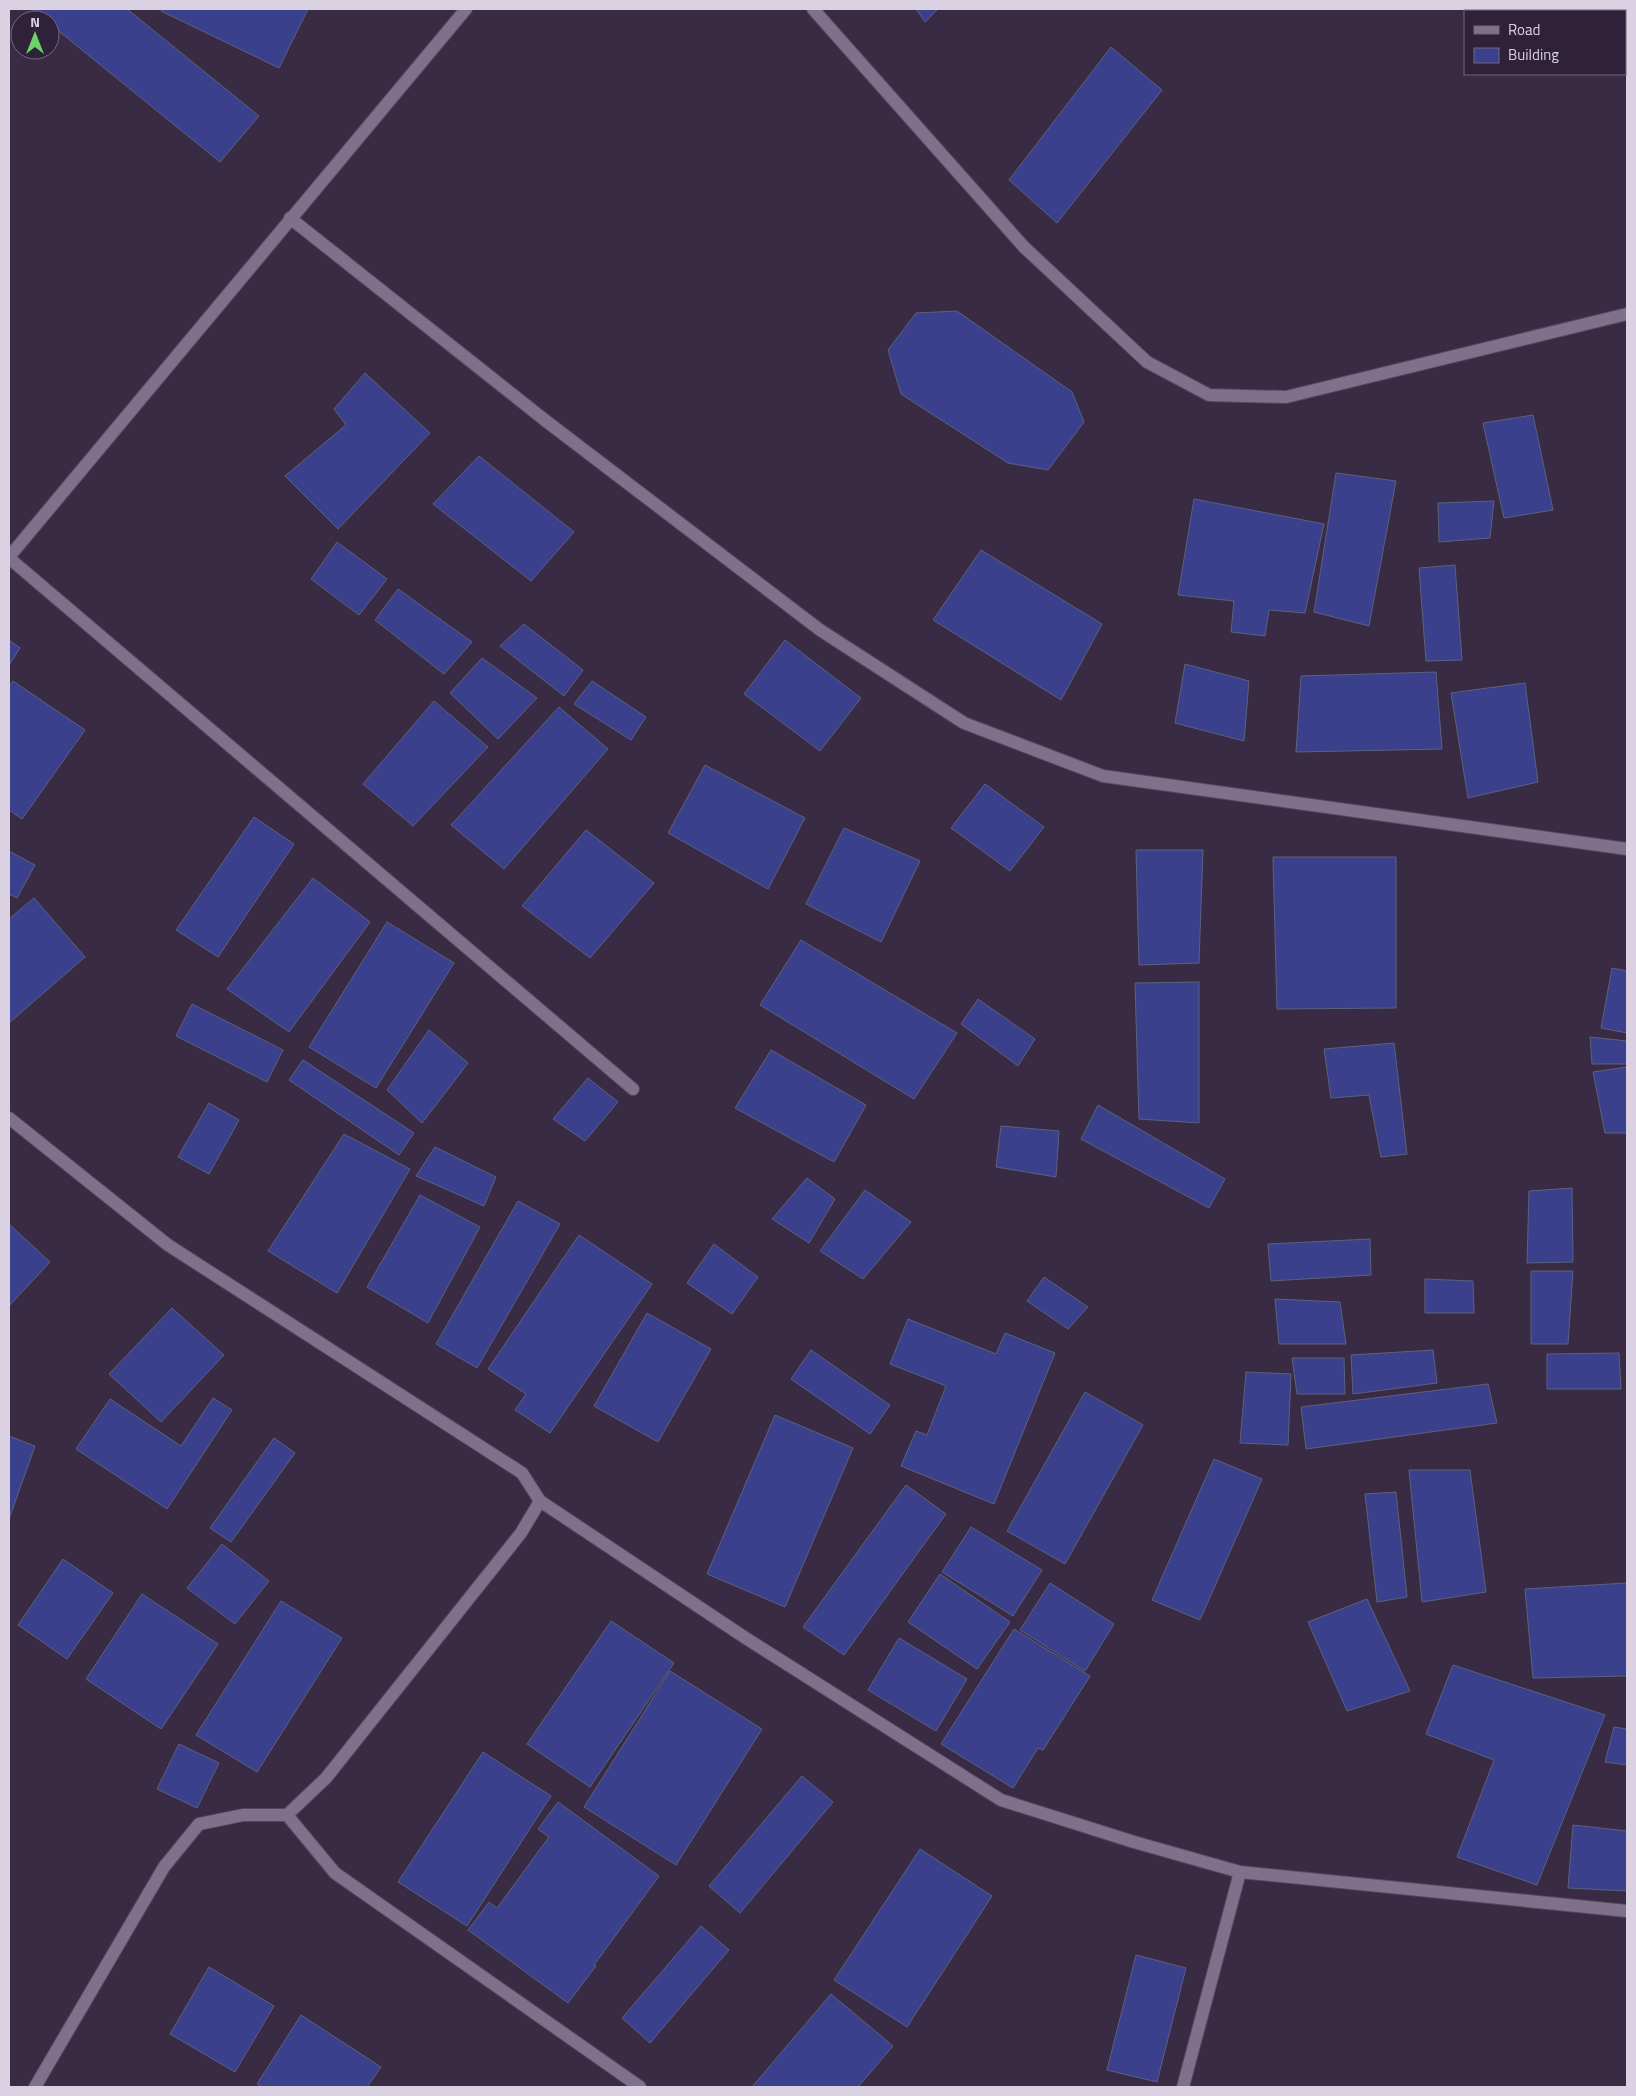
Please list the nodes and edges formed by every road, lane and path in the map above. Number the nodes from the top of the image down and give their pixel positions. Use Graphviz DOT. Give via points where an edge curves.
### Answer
graph roads {
  1 [pos="466,9"];
  2 [pos="813,9"];
  3 [pos="290,218"];
  4 [pos="1627,314"];
  5 [pos="9,557"];
  6 [pos="1627,849"];
  7 [pos="633,1088"];
  8 [pos="9,1118"];
  9 [pos="540,1501"];
  10 [pos="287,1815"];
  11 [pos="1240,1872"];
  12 [pos="1627,1911"];
  13 [pos="35,2087"];
  14 [pos="640,2087"];
  15 [pos="1183,2087"];
  1 -- 3 [label="street"];
  2 -- 4 [label="street" via="1024,247 1147,362 1210,394 1286,397"];
  3 -- 5 [label="street"];
  3 -- 6 [label="street" via="820,630 964,723 1103,776"];
  5 -- 7 [label="street"];
  8 -- 9 [label="street" via="168,1245 522,1473"];
  9 -- 10 [label="street" via="521,1533 326,1778"];
  9 -- 11 [label="street" via="744,1638 1000,1800"];
  10 -- 13 [label="street" via="243,1815 199,1824 164,1868"];
  10 -- 14 [label="street" via="335,1873"];
  11 -- 12 [label="street"];
  11 -- 15 [label="street"];
}
